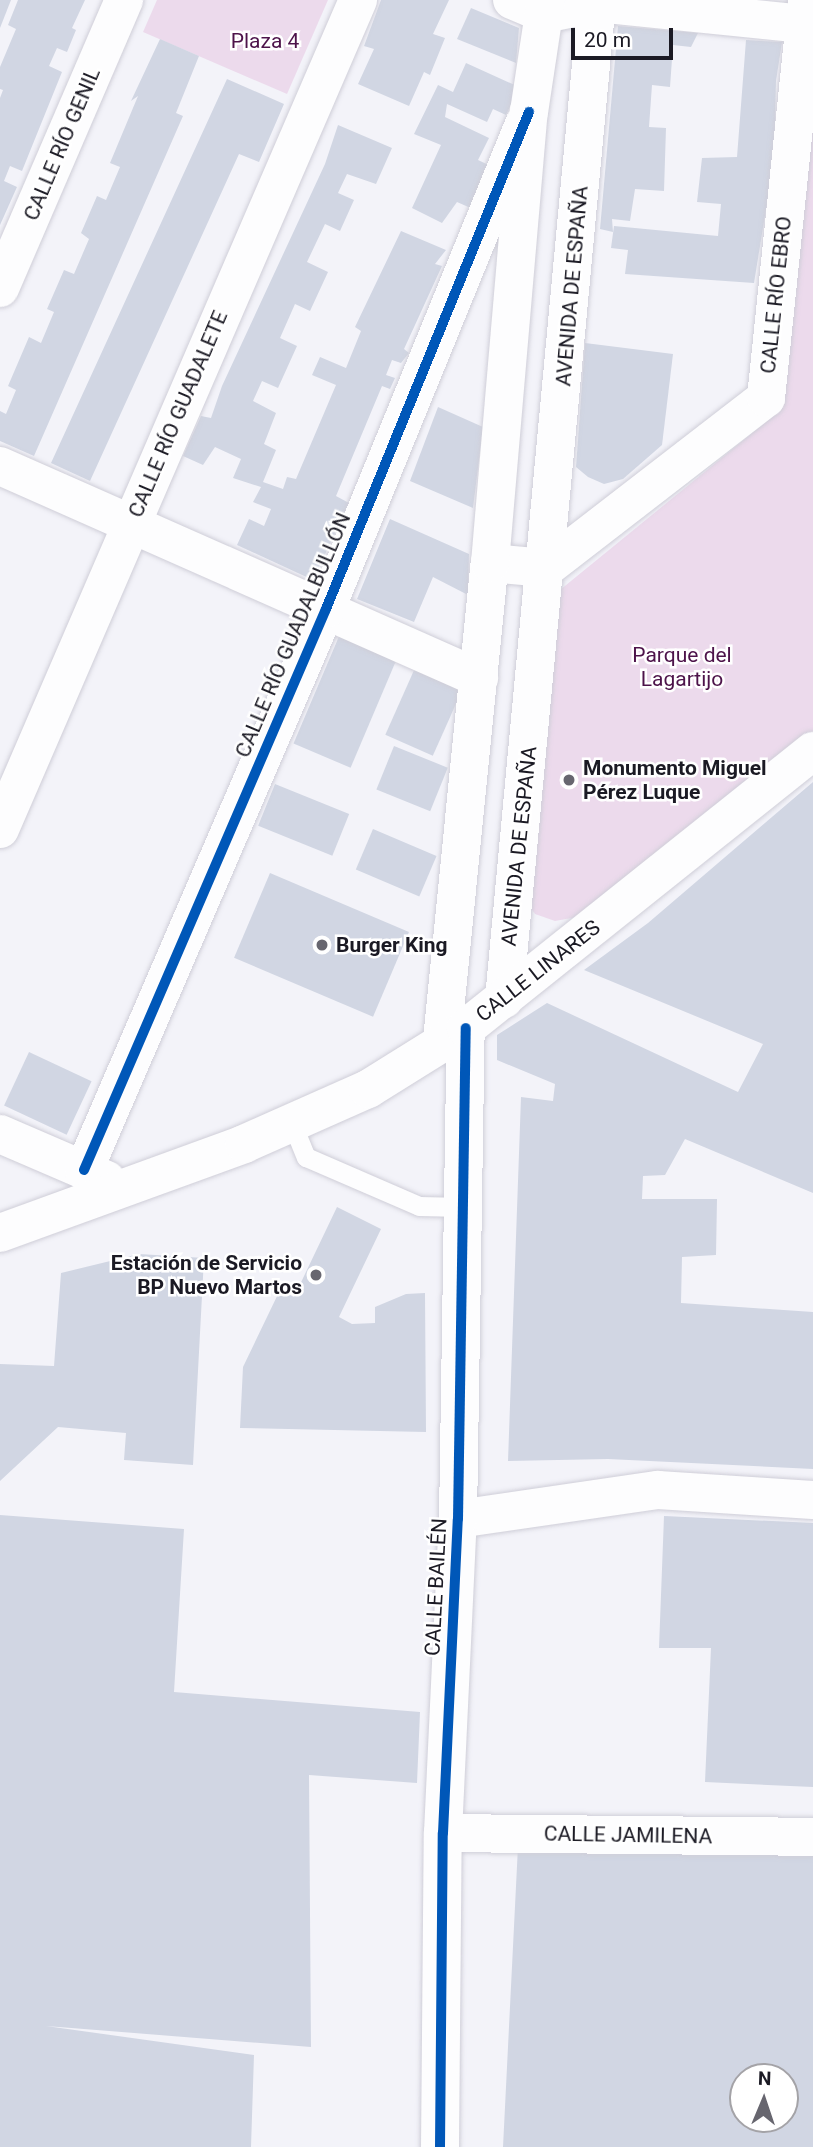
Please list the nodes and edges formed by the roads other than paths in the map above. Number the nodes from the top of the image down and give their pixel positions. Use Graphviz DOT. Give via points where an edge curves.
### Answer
graph roads {
  1 [pos="124,0"];
  2 [pos="358,0"];
  3 [pos="597,2"];
  4 [pos="534,5"];
  5 [pos="806,12"];
  6 [pos="529,112"];
  7 [pos="0,288"];
  8 [pos="0,466"];
  9 [pos="131,523"];
  10 [pos="490,563"];
  11 [pos="546,568"];
  12 [pos="326,609"];
  13 [pos="479,678"];
  14 [pos="813,751"];
  15 [pos="0,829"];
  16 [pos="503,999"];
  17 [pos="454,1034"];
  18 [pos="292,1123"];
  19 [pos="0,1134"];
  20 [pos="84,1170"];
  21 [pos="124,1188"];
  22 [pos="463,1207"];
  23 [pos="0,1233"];
  24 [pos="813,1500"];
  25 [pos="458,1519"];
  26 [pos="443,1833"];
  27 [pos="813,1837"];
  28 [pos="440,2147"];
  1 -- 7 [label="street, CALLE RÍO GENIL"];
  2 -- 9 [label="street, CALLE RÍO GUADALETE"];
  3 -- 4 [label="street"];
  3 -- 5 [label="street"];
  3 -- 11 [label="street, AVENIDA DE ESPAÑA"];
  4 -- 6 [label="street"];
  5 -- 11 [label="street, CALLE RÍO EBRO" via="766,398"];
  6 -- 10 [label="street"];
  6 -- 12 [label="street, CALLE RÍO GUADALBULLÓN"];
  8 -- 9 [label="street"];
  9 -- 12 [label="street"];
  9 -- 15 [label="street, CALLE RÍO GUADALETE"];
  10 -- 11 [label="street"];
  10 -- 13 [label="street"];
  11 -- 16 [label="street, AVENIDA DE ESPAÑA"];
  12 -- 13 [label="street"];
  12 -- 20 [label="street, CALLE RÍO GUADALBULLÓN"];
  13 -- 17 [label="street"];
  14 -- 16 [label="street, CALLE LINARES"];
  16 -- 17 [label="street, CALLE LINARES"];
  17 -- 18 [label="street, CALLE LINARES" via="368,1089"];
  17 -- 22 [label="street, CALLE BAILÉN"];
  18 -- 21 [label="street, CALLE LINARES"];
  18 -- 22 [label="lane" via="306,1157 419,1206"];
  19 -- 20 [label="street"];
  20 -- 21 [label="street"];
  21 -- 23 [label="street, CALLE LINARES"];
  22 -- 25 [label="street, CALLE BAILÉN"];
  24 -- 25 [label="street" via="657,1490"];
  25 -- 26 [label="street, CALLE BAILÉN"];
  26 -- 27 [label="street, CALLE JAMILENA"];
  26 -- 28 [label="street, CALLE BAILÉN"];
}
